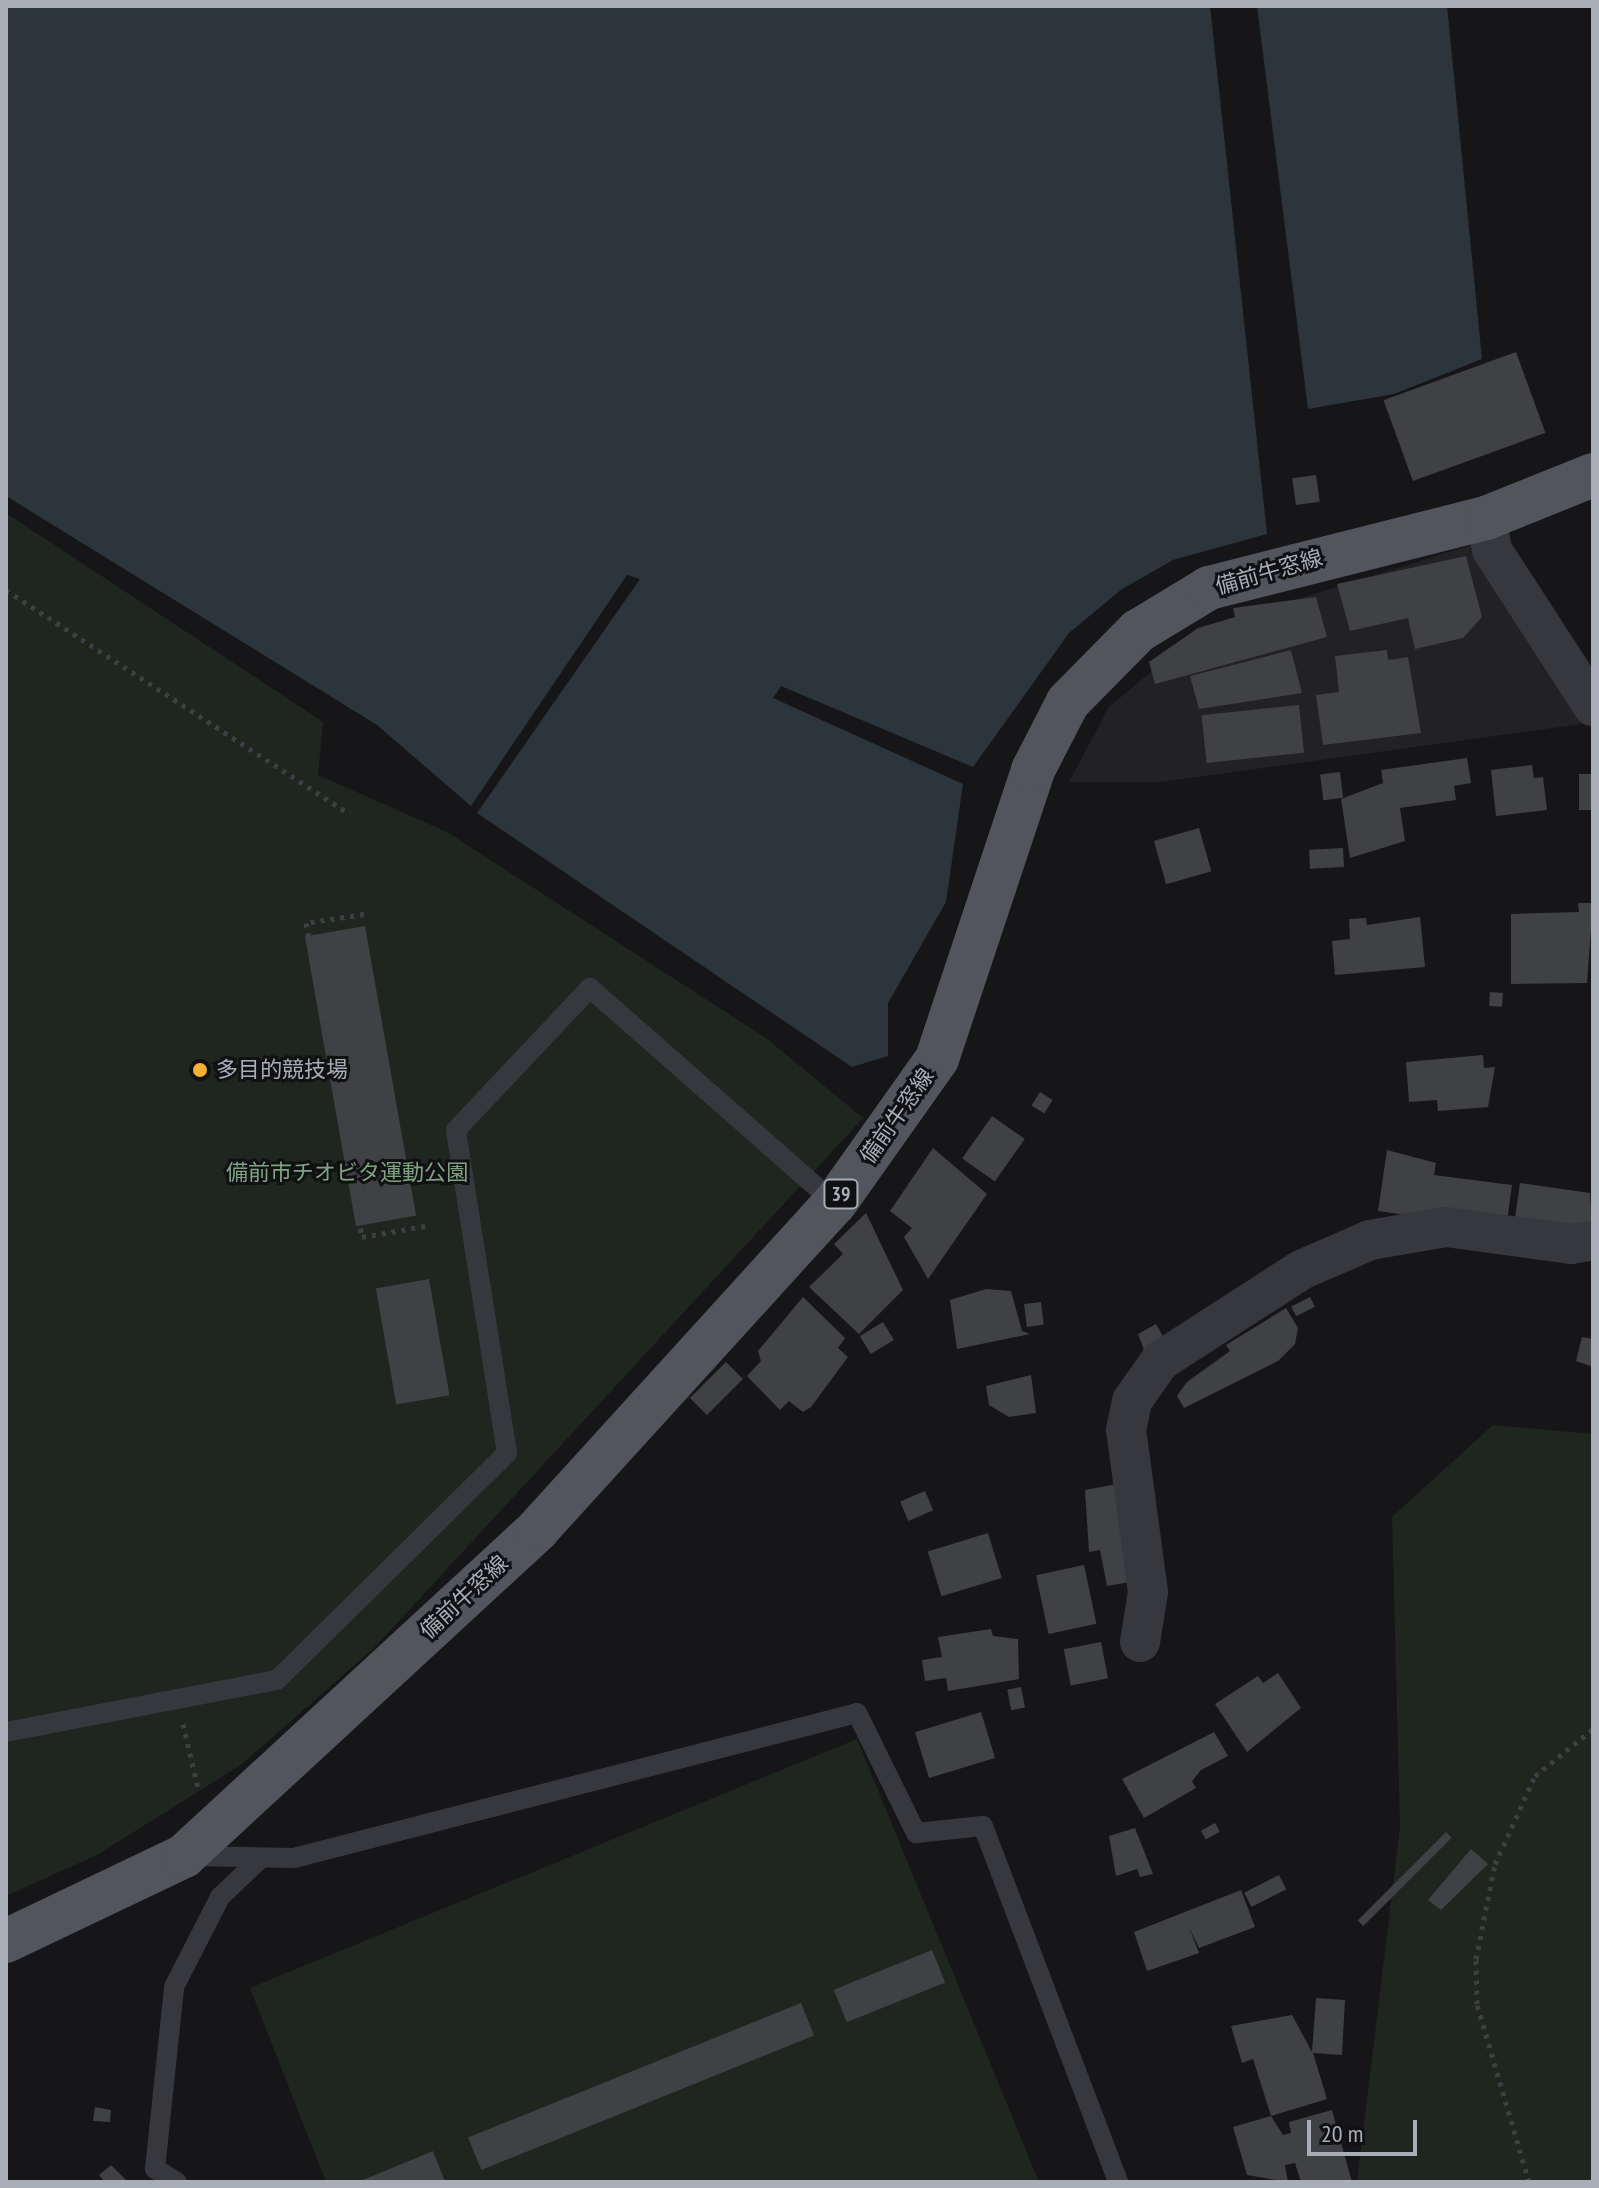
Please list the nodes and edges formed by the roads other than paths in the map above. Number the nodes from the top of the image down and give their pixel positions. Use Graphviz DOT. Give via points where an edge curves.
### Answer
graph roads {
  1 [pos="1593,475"];
  2 [pos="1486,518"];
  3 [pos="1593,706"];
  4 [pos="835,1203"];
  5 [pos="1593,1240"];
  6 [pos="1140,1642"];
  7 [pos="6,1732"];
  8 [pos="184,1856"];
  9 [pos="261,1858"];
  10 [pos="6,1941"];
  11 [pos="177,2182"];
  12 [pos="1118,2182"];
  1 -- 2 [label="main road, 備前牛窓線 / 39"];
  2 -- 3 [label="street" via="1492,550"];
  2 -- 4 [label="main road, 備前牛窓線 / 39" via="1209,588 1138,631 1068,702 1033,770 937,1059"];
  4 -- 7 [label="lane" via="590,988 456,1130 507,1453 277,1680"];
  4 -- 8 [label="main road, 備前牛窓線 / 39" via="537,1530"];
  5 -- 6 [label="street" via="1571,1244 1446,1227 1370,1240 1301,1270 1160,1361 1132,1401 1126,1430 1148,1592"];
  8 -- 9 [label="lane"];
  8 -- 10 [label="main road, 備前牛窓線 / 39"];
  9 -- 11 [label="lane" via="220,1897 174,1987 155,2169"];
  9 -- 12 [label="lane" via="294,1858 857,1713 916,1833 983,1826"];
}
